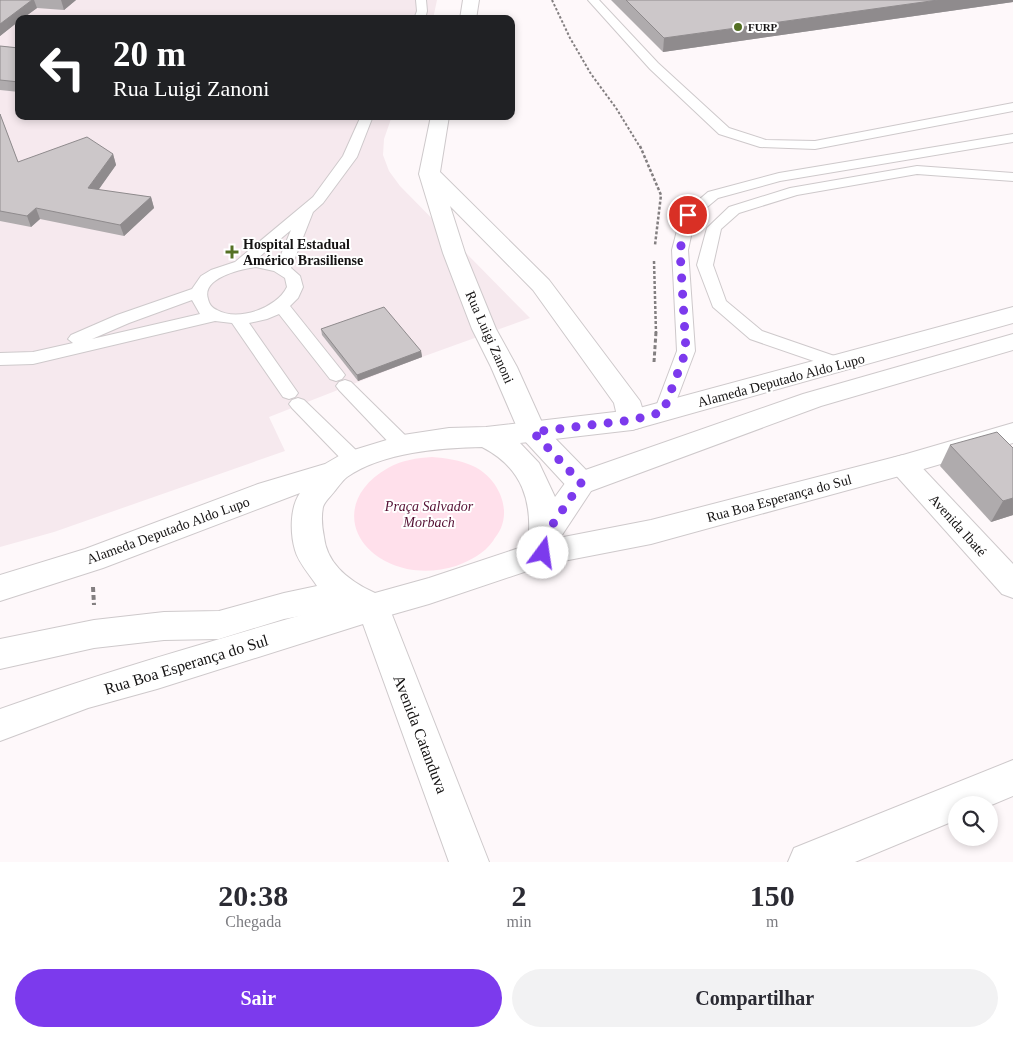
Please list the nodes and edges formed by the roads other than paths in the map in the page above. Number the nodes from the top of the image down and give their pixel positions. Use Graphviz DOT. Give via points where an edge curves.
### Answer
graph roads {
  1 [pos="421,0"];
  2 [pos="471,0"];
  3 [pos="593,0"];
  4 [pos="420,15"];
  5 [pos="469,15"];
  6 [pos="1013,107"];
  7 [pos="365,120"];
  8 [pos="439,120"];
  9 [pos="1013,138"];
  10 [pos="429,174"];
  11 [pos="1013,176"];
  12 [pos="306,211"];
  13 [pos="240,264"];
  14 [pos="282,268"];
  15 [pos="199,292"];
  16 [pos="282,307"];
  17 [pos="1013,315"];
  18 [pos="215,316"];
  19 [pos="238,320"];
  20 [pos="1013,342"];
  21 [pos="32,358"];
  22 [pos="0,359"];
  23 [pos="840,364"];
  24 [pos="630,411"];
  25 [pos="663,412"];
  26 [pos="533,432"];
  27 [pos="1013,433"];
  28 [pos="486,437"];
  29 [pos="403,445"];
  30 [pos="345,465"];
  31 [pos="904,465"];
  32 [pos="581,483"];
  33 [pos="544,544"];
  34 [pos="1013,586"];
  35 [pos="0,588"];
  36 [pos="359,600"];
  37 [pos="0,654"];
  38 [pos="0,725"];
  39 [pos="1013,778"];
  40 [pos="469,862"];
  41 [pos="808,862"];
  1 -- 4 [label="lane"];
  2 -- 5 [label="street"];
  3 -- 6 [label="lane" via="654,66 724,130 764,144 815,145"];
  7 -- 12 [label="lane" via="350,157"];
  8 -- 10 [label="street, Rua Luigi Zanoni"];
  9 -- 25 [label="lane" via="779,177 713,195 688,215 680,250 686,351"];
  10 -- 24 [label="street" via="541,285"];
  10 -- 26 [label="street, Rua Luigi Zanoni" via="454,253 484,329"];
  11 -- 23 [label="lane" via="917,170 795,191 734,210 714,228 705,265 719,303 756,335"];
  12 -- 13 [label="lane"];
  12 -- 14 [label="lane"];
  13 -- 14 [label="lane" via="256,262"];
  13 -- 15 [label="lane" via="213,274"];
  14 -- 16 [label="lane" via="296,283 295,292"];
  15 -- 18 [label="lane" via="199,301"];
  15 -- 21 [label="lane" via="123,319"];
  16 -- 19 [label="lane" via="263,316"];
  16 -- 29 [label="lane" via="340,381"];
  17 -- 23 [label="street, Alameda Deputado Aldo Lupo"];
  18 -- 19 [label="lane"];
  18 -- 21 [label="lane"];
  19 -- 30 [label="lane"];
  20 -- 32 [label="street, Alameda Deputado Aldo Lupo" via="812,400"];
  21 -- 22 [label="lane"];
  23 -- 25 [label="street, Alameda Deputado Aldo Lupo"];
  24 -- 25 [label="street, Alameda Deputado Aldo Lupo"];
  24 -- 26 [label="street, Alameda Deputado Aldo Lupo"];
  26 -- 28 [label="street, Alameda Deputado Aldo Lupo"];
  26 -- 32 [label="street, Rua Luigi Zanoni"];
  27 -- 31 [label="street, Rua Boa Esperança do Sul"];
  28 -- 29 [label="street, Alameda Deputado Aldo Lupo" via="448,438"];
  28 -- 33 [label="street" via="510,450 530,472 540,497"];
  29 -- 30 [label="street, Alameda Deputado Aldo Lupo"];
  30 -- 35 [label="street, Alameda Deputado Aldo Lupo" via="92,559"];
  30 -- 36 [label="street" via="309,502 307,524 310,550 334,586"];
  31 -- 33 [label="street, Rua Boa Esperança do Sul" via="651,532"];
  31 -- 34 [label="street, Avenida Ibaté"];
  32 -- 33 [label="street"];
  33 -- 36 [label="street, Rua Boa Esperança do Sul" via="429,591"];
  36 -- 37 [label="street" via="284,606 219,625 164,626 94,634"];
  36 -- 38 [label="street, Rua Boa Esperança do Sul" via="157,674 88,693"];
  36 -- 40 [label="street, Avenida Catanduva"];
  39 -- 41 [label="street"];
}
